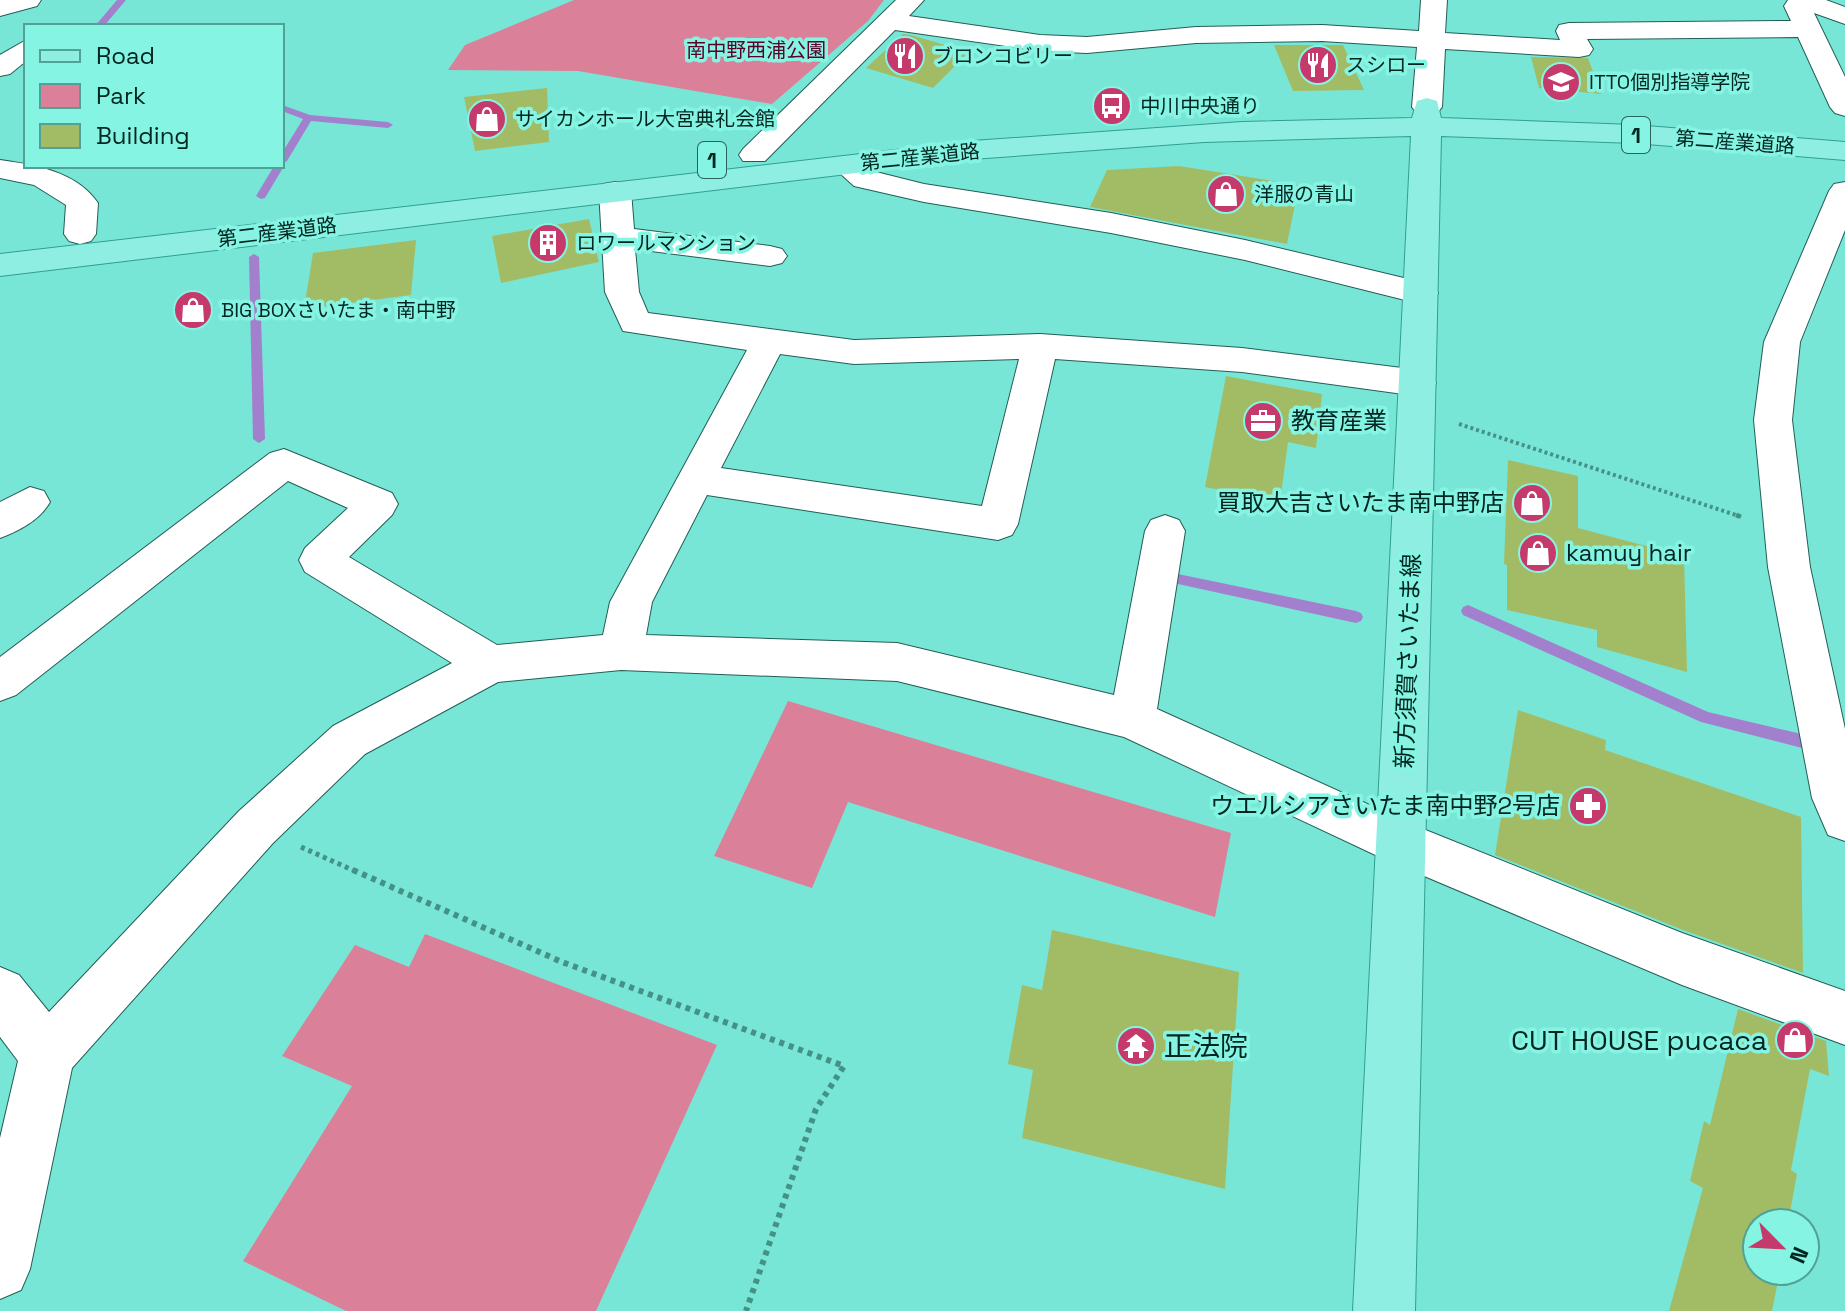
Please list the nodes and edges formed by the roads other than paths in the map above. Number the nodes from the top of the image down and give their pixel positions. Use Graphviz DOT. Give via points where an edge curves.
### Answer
graph roads {
  1 [pos="28,0"];
  2 [pos="911,0"];
  3 [pos="1434,0"];
  4 [pos="1794,0"];
  5 [pos="1802,0"];
  6 [pos="0,8"];
  7 [pos="1845,16"];
  8 [pos="892,22"];
  9 [pos="1810,29"];
  10 [pos="1432,39"];
  11 [pos="24,50"];
  12 [pos="0,68"];
  13 [pos="1845,107"];
  14 [pos="1427,118"];
  15 [pos="1845,130"];
  16 [pos="1845,151"];
  17 [pos="754,155"];
  18 [pos="846,165"];
  19 [pos="0,169"];
  20 [pos="615,191"];
  21 [pos="1845,191"];
  22 [pos="80,234"];
  23 [pos="618,237"];
  24 [pos="0,243"];
  25 [pos="770,256"];
  26 [pos="0,265"];
  27 [pos="1421,293"];
  28 [pos="769,341"];
  29 [pos="1040,346"];
  30 [pos="1418,383"];
  31 [pos="695,479"];
  32 [pos="1165,531"];
  33 [pos="621,652"];
  34 [pos="491,664"];
  35 [pos="0,682"];
  36 [pos="1132,719"];
  37 [pos="1845,819"];
  38 [pos="1401,843"];
  39 [pos="0,994"];
  40 [pos="1845,1018"];
  41 [pos="47,1054"];
  42 [pos="0,1269"];
  43 [pos="1384,1311"];
  1 -- 6 [label="street"];
  2 -- 8 [label="street"];
  3 -- 10 [label="street"];
  4 -- 9 [label="street"];
  5 -- 7 [label="street"];
  8 -- 10 [label="street" via="1087,45 1159,26"];
  8 -- 17 [label="street"];
  9 -- 10 [label="street" via="1569,31 1579,49"];
  9 -- 13 [label="street"];
  10 -- 14 [label="street"];
  11 -- 12 [label="street"];
  14 -- 15 [label="main road, 第二産業道路 / 1" via="1630,114"];
  14 -- 16 [label="main road, 第二産業道路 / 1"];
  14 -- 17 [label="main road, 第二産業道路 / 1" via="1120,118"];
  14 -- 18 [label="main road, 第二産業道路 / 1" via="1127,137"];
  14 -- 27 [label="main road, 新方須賀さいたま線"];
  17 -- 22 [label="main road, 第二産業道路 / 1"];
  18 -- 20 [label="main road, 第二産業道路 / 1"];
  18 -- 27 [label="street" via="865,179 924,193 1111,223"];
  19 -- 22 [label="street" via="29,173 70,189 82,203"];
  20 -- 23 [label="street"];
  20 -- 26 [label="main road, 第二産業道路 / 1"];
  21 -- 37 [label="street" via="1782,342 1773,420 1785,531 1836,798"];
  22 -- 24 [label="main road, 第二産業道路 / 1"];
  23 -- 25 [label="street"];
  23 -- 28 [label="street" via="622,292 635,323"];
  27 -- 30 [label="main road, 新方須賀さいたま線"];
  28 -- 29 [label="street" via="854,352"];
  28 -- 31 [label="street"];
  29 -- 30 [label="street" via="1242,360"];
  29 -- 31 [label="street" via="998,524"];
  30 -- 38 [label="main road, 新方須賀さいたま線"];
  31 -- 33 [label="street" via="631,602"];
  32 -- 36 [label="street"];
  33 -- 34 [label="street"];
  33 -- 36 [label="street" via="897,662"];
  34 -- 35 [label="street" via="320,560 378,504 284,463"];
  34 -- 41 [label="street" via="349,740 256,827"];
  36 -- 38 [label="street"];
  38 -- 40 [label="street" via="1682,959"];
  38 -- 43 [label="main road, 新方須賀さいたま線"];
  39 -- 41 [label="street"];
  41 -- 42 [label="street"];
}
